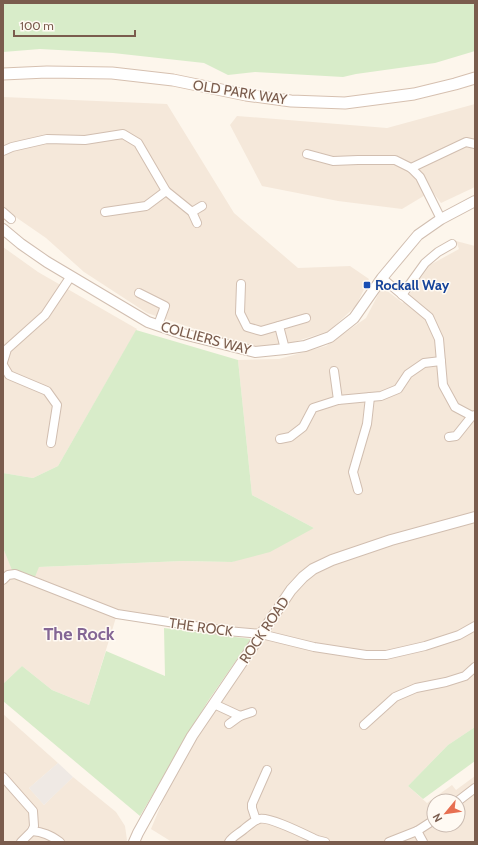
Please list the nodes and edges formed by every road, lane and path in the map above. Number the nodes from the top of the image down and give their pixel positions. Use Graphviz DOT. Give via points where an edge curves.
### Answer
graph roads {
  1 [pos="3,74"];
  2 [pos="475,78"];
  3 [pos="475,144"];
  4 [pos="3,151"];
  5 [pos="307,154"];
  6 [pos="411,168"];
  7 [pos="166,191"];
  8 [pos="475,201"];
  9 [pos="202,206"];
  10 [pos="3,212"];
  11 [pos="105,212"];
  12 [pos="192,212"];
  13 [pos="10,219"];
  14 [pos="441,219"];
  15 [pos="197,223"];
  16 [pos="3,229"];
  17 [pos="452,244"];
  18 [pos="71,276"];
  19 [pos="382,278"];
  20 [pos="240,284"];
  21 [pos="139,293"];
  22 [pos="402,295"];
  23 [pos="306,318"];
  24 [pos="158,326"];
  25 [pos="279,326"];
  26 [pos="285,349"];
  27 [pos="441,361"];
  28 [pos="4,367"];
  29 [pos="334,371"];
  30 [pos="370,397"];
  31 [pos="338,400"];
  32 [pos="473,416"];
  33 [pos="449,437"];
  34 [pos="280,439"];
  35 [pos="52,443"];
  36 [pos="358,490"];
  37 [pos="475,517"];
  38 [pos="3,580"];
  39 [pos="475,626"];
  40 [pos="261,634"];
  41 [pos="475,667"];
  42 [pos="214,704"];
  43 [pos="252,712"];
  44 [pos="240,716"];
  45 [pos="228,724"];
  46 [pos="364,725"];
  47 [pos="267,770"];
  48 [pos="3,777"];
  49 [pos="475,788"];
  50 [pos="466,795"];
  51 [pos="256,820"];
  52 [pos="426,825"];
  53 [pos="32,831"];
  54 [pos="417,831"];
  55 [pos="21,842"];
  56 [pos="60,842"];
  57 [pos="134,842"];
  58 [pos="229,842"];
  59 [pos="325,842"];
  60 [pos="389,842"];
  61 [pos="423,842"];
  1 -- 2 [label="main road, OLD PARK WAY" via="112,73 173,80 291,101 345,103 414,94"];
  3 -- 6 [label="street" via="466,142"];
  4 -- 7 [label="street" via="47,139 85,140 123,134 138,143"];
  5 -- 6 [label="street" via="333,161 395,160"];
  6 -- 14 [label="street" via="420,177"];
  7 -- 11 [label="street" via="146,206"];
  7 -- 12 [label="street"];
  8 -- 14 [label="street, COLLIERS WAY"];
  9 -- 12 [label="street"];
  10 -- 13 [label="street"];
  12 -- 15 [label="street"];
  14 -- 19 [label="street, COLLIERS WAY" via="418,235"];
  16 -- 18 [label="street, COLLIERS WAY" via="47,262"];
  17 -- 22 [label="street" via="425,263"];
  18 -- 24 [label="street, COLLIERS WAY"];
  18 -- 28 [label="street" via="45,315 7,349"];
  19 -- 22 [label="street"];
  19 -- 26 [label="street, COLLIERS WAY" via="354,318 330,337 305,346"];
  20 -- 25 [label="street" via="240,313 247,327 261,331"];
  21 -- 24 [label="street" via="165,306"];
  22 -- 27 [label="street" via="429,317 439,339"];
  23 -- 25 [label="street"];
  24 -- 26 [label="street, COLLIERS WAY" via="255,352"];
  25 -- 26 [label="street"];
  27 -- 30 [label="street" via="424,363 408,374 398,389"];
  27 -- 32 [label="street" via="443,385 455,407"];
  28 -- 35 [label="street" via="9,376 47,391 57,405"];
  29 -- 31 [label="street"];
  30 -- 31 [label="street"];
  30 -- 36 [label="street" via="367,424 353,472"];
  31 -- 34 [label="street" via="313,408 303,427 290,437"];
  32 -- 33 [label="street" via="456,436"];
  37 -- 40 [label="street, ROCK ROAD" via="391,540 318,566 294,586"];
  38 -- 40 [label="street, THE ROCK" via="8,575 15,574 117,614"];
  39 -- 40 [label="street, THE ROCK" via="459,635 425,646 377,656"];
  40 -- 42 [label="street, ROCK ROAD"];
  41 -- 46 [label="street" via="465,676 416,688 395,697"];
  42 -- 44 [label="street"];
  42 -- 57 [label="street, ROCK ROAD" via="192,736"];
  43 -- 44 [label="street"];
  44 -- 45 [label="street"];
  47 -- 51 [label="street" via="252,804"];
  48 -- 53 [label="street" via="33,811"];
  49 -- 50 [label="street"];
  51 -- 58 [label="street"];
  51 -- 59 [label="street" via="272,820"];
  52 -- 54 [label="street"];
  53 -- 55 [label="street"];
  53 -- 56 [label="street" via="44,833"];
  54 -- 60 [label="street"];
  54 -- 61 [label="street"];
}
